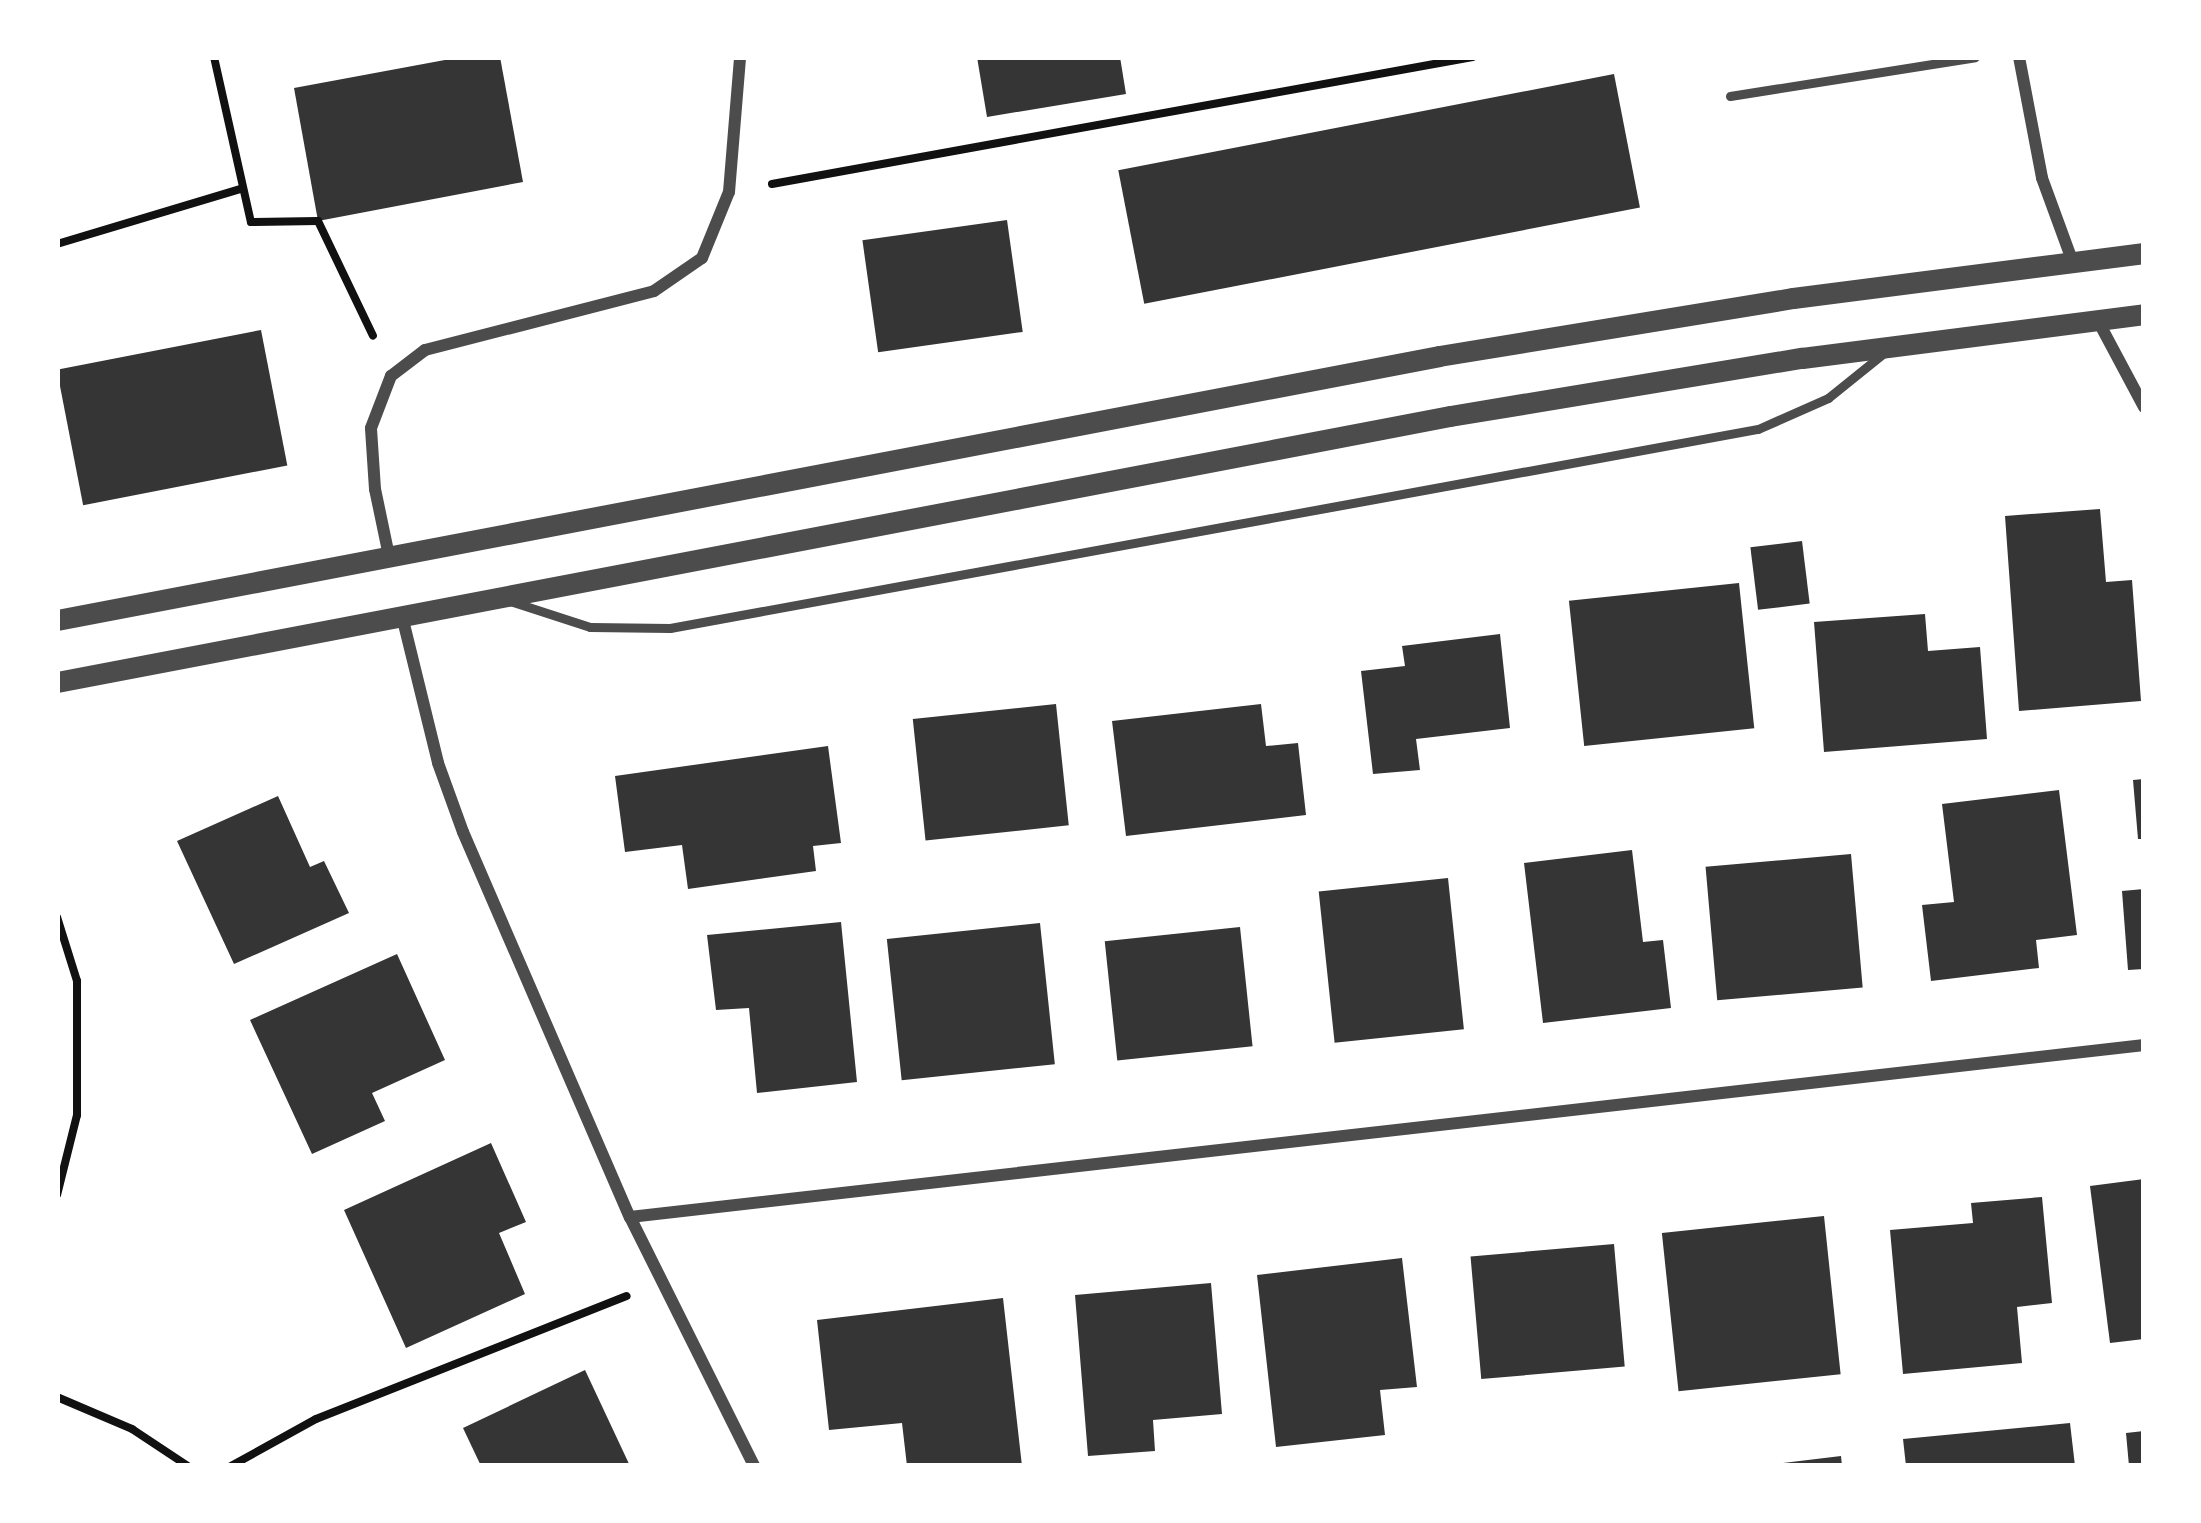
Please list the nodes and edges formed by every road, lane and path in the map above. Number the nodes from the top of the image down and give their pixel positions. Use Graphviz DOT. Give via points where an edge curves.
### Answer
graph roads {
  1 [pos="214,57"];
  2 [pos="740,57"];
  3 [pos="1473,57"];
  4 [pos="1975,57"];
  5 [pos="2019,57"];
  6 [pos="1438,60"];
  7 [pos="1730,96"];
  8 [pos="240,189"];
  9 [pos="729,192"];
  10 [pos="57,244"];
  11 [pos="2144,253"];
  12 [pos="2072,260"];
  13 [pos="2144,314"];
  14 [pos="2097,319"];
  15 [pos="1891,346"];
  16 [pos="391,376"];
  17 [pos="2144,407"];
  18 [pos="389,556"];
  19 [pos="503,598"];
  20 [pos="402,616"];
  21 [pos="57,620"];
  22 [pos="57,682"];
  23 [pos="57,917"];
  24 [pos="2144,1045"];
  25 [pos="57,1195"];
  26 [pos="630,1217"];
  27 [pos="663,1282"];
  28 [pos="57,1397"];
  29 [pos="188,1466"];
  30 [pos="231,1466"];
  31 [pos="754,1466"];
  1 -- 8 [label="path"];
  2 -- 9 [label="street"];
  3 -- 6 [label="path"];
  4 -- 7 [label="lane"];
  5 -- 12 [label="street" via="2042,178"];
  6 -- 9 [label="path"];
  8 -- 10 [label="path"];
  8 -- 16 [label="path" via="251,222 318,221"];
  9 -- 16 [label="street" via="702,258 654,291 424,350"];
  11 -- 12 [label="street"];
  12 -- 18 [label="street" via="1439,356"];
  13 -- 14 [label="street"];
  14 -- 15 [label="street"];
  14 -- 17 [label="street"];
  15 -- 19 [label="street" via="1450,416"];
  15 -- 19 [label="lane" via="1828,398 1758,429 694,624 590,627"];
  16 -- 18 [label="street" via="371,428"];
  18 -- 21 [label="street"];
  19 -- 20 [label="street"];
  20 -- 22 [label="street"];
  20 -- 26 [label="street" via="463,832"];
  23 -- 25 [label="path" via="77,981 77,1115"];
  24 -- 26 [label="street"];
  26 -- 27 [label="street"];
  27 -- 30 [label="path" via="316,1419"];
  27 -- 31 [label="street"];
  28 -- 29 [label="path" via="132,1429"];
}
